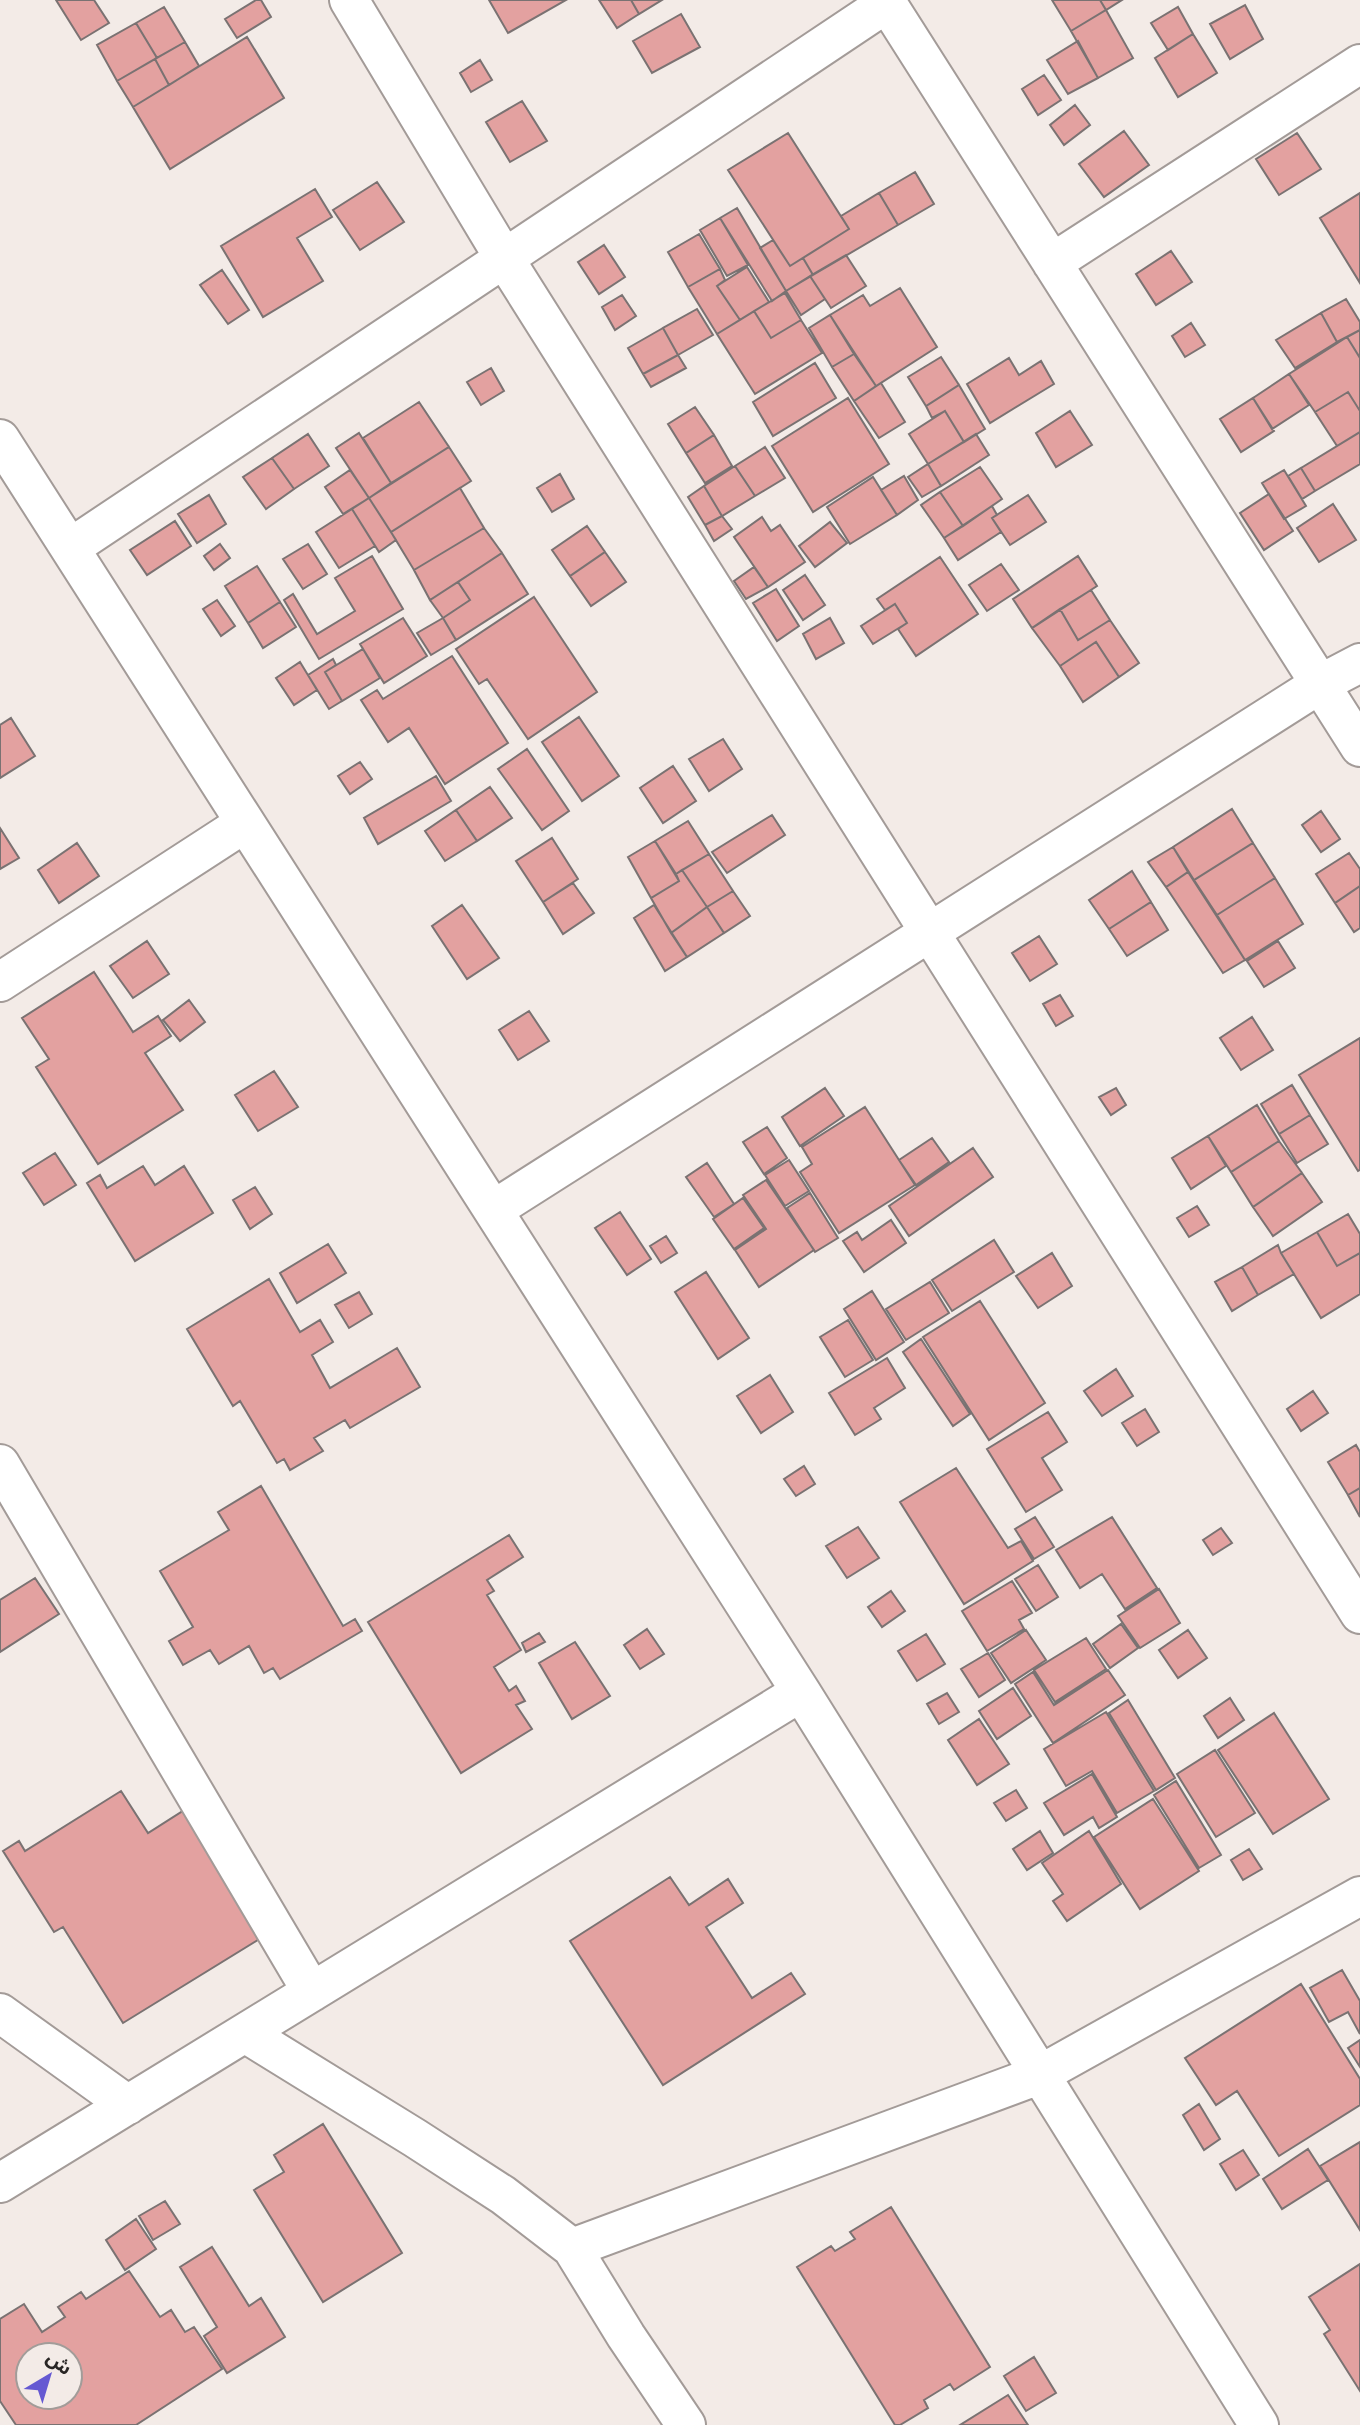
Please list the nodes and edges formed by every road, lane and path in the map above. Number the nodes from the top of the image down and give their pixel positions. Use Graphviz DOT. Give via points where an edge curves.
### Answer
graph roads {
  1 [pos="349,0"];
  2 [pos="886,1"];
  3 [pos="1360,64"];
  4 [pos="504,258"];
  5 [pos="1052,263"];
  6 [pos="1,444"];
  7 [pos="70,548"];
  8 [pos="1360,663"];
  9 [pos="1320,684"];
  10 [pos="1360,747"];
  11 [pos="245,823"];
  12 [pos="930,933"];
  13 [pos="0,982"];
  14 [pos="493,1210"];
  15 [pos="0,1464"];
  16 [pos="1360,1614"];
  17 [pos="801,1692"];
  18 [pos="1360,1896"];
  19 [pos="312,1992"];
  20 [pos="0,2013"];
  21 [pos="245,2033"];
  22 [pos="1039,2075"];
  23 [pos="128,2105"];
  24 [pos="0,2183"];
  25 [pos="572,2248"];
  26 [pos="686,2425"];
  27 [pos="1259,2425"];
  1 -- 4 [label="street"];
  2 -- 4 [label="street"];
  2 -- 5 [label="street"];
  3 -- 5 [label="street"];
  4 -- 7 [label="street"];
  4 -- 12 [label="street"];
  5 -- 9 [label="street"];
  6 -- 7 [label="street"];
  7 -- 11 [label="street"];
  8 -- 9 [label="street"];
  9 -- 10 [label="street"];
  9 -- 12 [label="street"];
  11 -- 13 [label="street"];
  11 -- 14 [label="street"];
  12 -- 14 [label="street"];
  12 -- 16 [label="street"];
  14 -- 17 [label="street"];
  15 -- 19 [label="street"];
  17 -- 19 [label="street"];
  17 -- 22 [label="street"];
  18 -- 22 [label="street"];
  19 -- 21 [label="street"];
  20 -- 23 [label="street"];
  21 -- 23 [label="street"];
  21 -- 25 [label="street" via="503,2195"];
  22 -- 25 [label="street"];
  22 -- 27 [label="street"];
  23 -- 24 [label="street"];
  25 -- 26 [label="street"];
}
